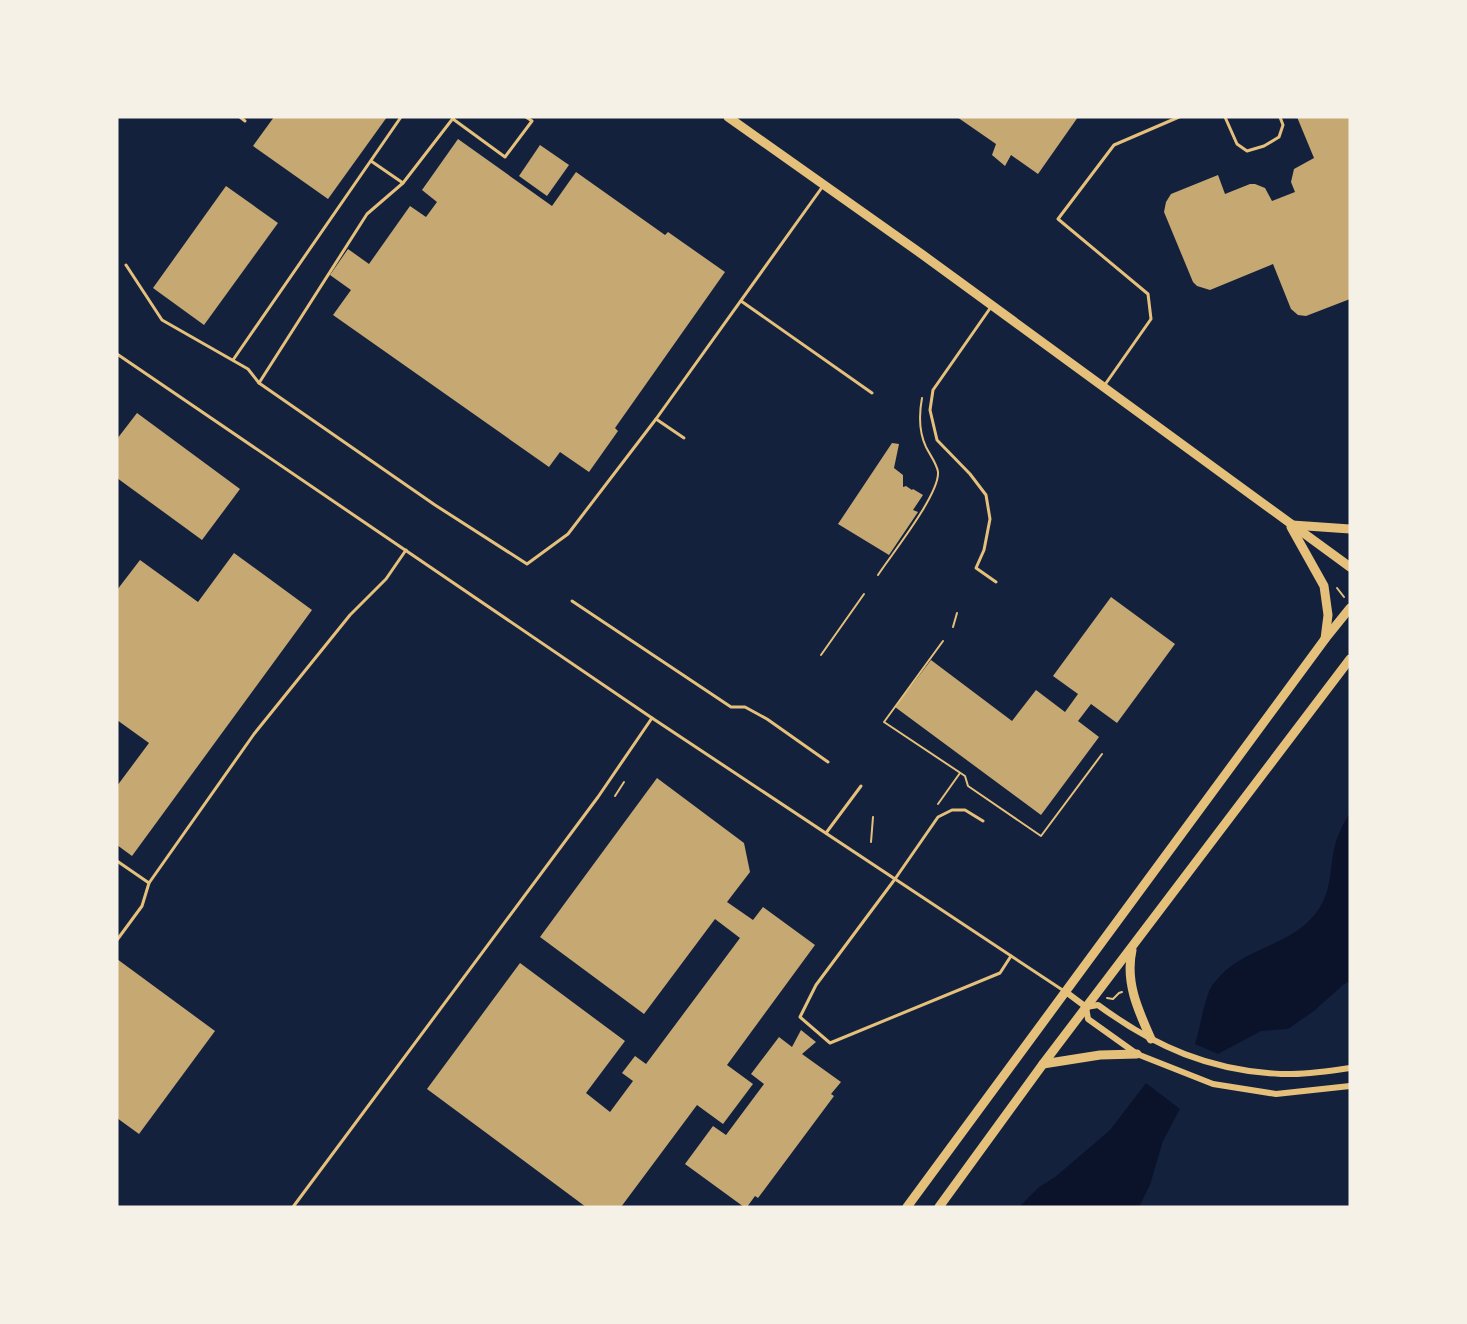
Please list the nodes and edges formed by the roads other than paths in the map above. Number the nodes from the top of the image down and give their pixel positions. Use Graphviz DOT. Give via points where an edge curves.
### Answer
graph roads {
  1 [pos="240,117"];
  2 [pos="401,117"];
  3 [pos="526,117"];
  4 [pos="728,117"];
  5 [pos="1179,117"];
  6 [pos="1225,117"];
  7 [pos="1280,117"];
  8 [pos="453,118"];
  9 [pos="245,121"];
  10 [pos="371,161"];
  11 [pos="403,183"];
  12 [pos="824,185"];
  13 [pos="126,265"];
  14 [pos="741,301"];
  15 [pos="992,306"];
  16 [pos="117,354"];
  17 [pos="233,360"];
  18 [pos="259,383"];
  19 [pos="1103,387"];
  20 [pos="872,393"];
  21 [pos="656,419"];
  22 [pos="684,438"];
  23 [pos="1290,525"];
  24 [pos="1350,529"];
  25 [pos="406,550"];
  26 [pos="1350,567"];
  27 [pos="996,582"];
  28 [pos="572,601"];
  29 [pos="1350,608"];
  30 [pos="1325,639"];
  31 [pos="1349,662"];
  32 [pos="652,718"];
  33 [pos="828,762"];
  34 [pos="861,786"];
  35 [pos="983,821"];
  36 [pos="826,833"];
  37 [pos="117,861"];
  38 [pos="895,879"];
  39 [pos="149,883"];
  40 [pos="117,940"];
  41 [pos="1132,947"];
  42 [pos="1011,956"];
  43 [pos="1066,992"];
  44 [pos="1086,1007"];
  45 [pos="1151,1039"];
  46 [pos="1137,1054"];
  47 [pos="1043,1064"];
  48 [pos="1350,1068"];
  49 [pos="1350,1086"];
  50 [pos="293,1207"];
  51 [pos="907,1207"];
  52 [pos="939,1207"];
  1 -- 9 [label="lane"];
  2 -- 10 [label="lane"];
  3 -- 8 [label="lane" via="532,121 505,157"];
  4 -- 12 [label="main road"];
  5 -- 19 [label="lane" via="1114,145 1059,219 1148,294 1151,319"];
  6 -- 7 [label="lane" via="1237,144 1247,151 1280,137"];
  8 -- 11 [label="lane"];
  10 -- 11 [label="lane"];
  10 -- 17 [label="lane"];
  11 -- 18 [label="lane" via="367,214"];
  12 -- 14 [label="lane"];
  12 -- 15 [label="main road"];
  13 -- 17 [label="lane" via="162,320"];
  14 -- 20 [label="lane"];
  14 -- 21 [label="lane"];
  15 -- 19 [label="main road"];
  15 -- 27 [label="lane" via="933,390 930,410 937,440 986,495 990,519 984,550 975,568"];
  16 -- 25 [label="lane"];
  17 -- 18 [label="lane" via="248,369"];
  18 -- 21 [label="lane" via="527,564 568,534"];
  19 -- 23 [label="main road"];
  21 -- 22 [label="lane"];
  23 -- 24 [label="main road"];
  23 -- 26 [label="main road"];
  23 -- 30 [label="main road" via="1324,586 1328,615"];
  25 -- 32 [label="lane"];
  25 -- 39 [label="lane" via="386,579 350,615 254,734"];
  28 -- 33 [label="lane" via="731,707 745,707"];
  29 -- 30 [label="main road"];
  30 -- 43 [label="main road"];
  31 -- 41 [label="main road"];
  32 -- 36 [label="lane"];
  32 -- 50 [label="lane" via="598,797"];
  34 -- 36 [label="lane"];
  35 -- 38 [label="lane" via="965,810 952,810 938,817"];
  36 -- 38 [label="lane"];
  37 -- 39 [label="lane"];
  38 -- 42 [label="lane"];
  38 -- 42 [label="lane" via="816,985 800,1017 830,1043 1000,973"];
  39 -- 40 [label="lane" via="142,906"];
  41 -- 44 [label="main road"];
  41 -- 45 [label="main road" via="1131,991"];
  42 -- 43 [label="lane"];
  43 -- 44 [label="street"];
  43 -- 51 [label="main road"];
  44 -- 45 [label="street" via="1098,1005"];
  44 -- 46 [label="street" via="1088,1019"];
  44 -- 47 [label="main road"];
  45 -- 48 [label="street" via="1229,1069 1283,1074"];
  46 -- 47 [label="main road" via="1100,1054"];
  46 -- 49 [label="street" via="1213,1084 1276,1094"];
  47 -- 52 [label="main road"];
}
